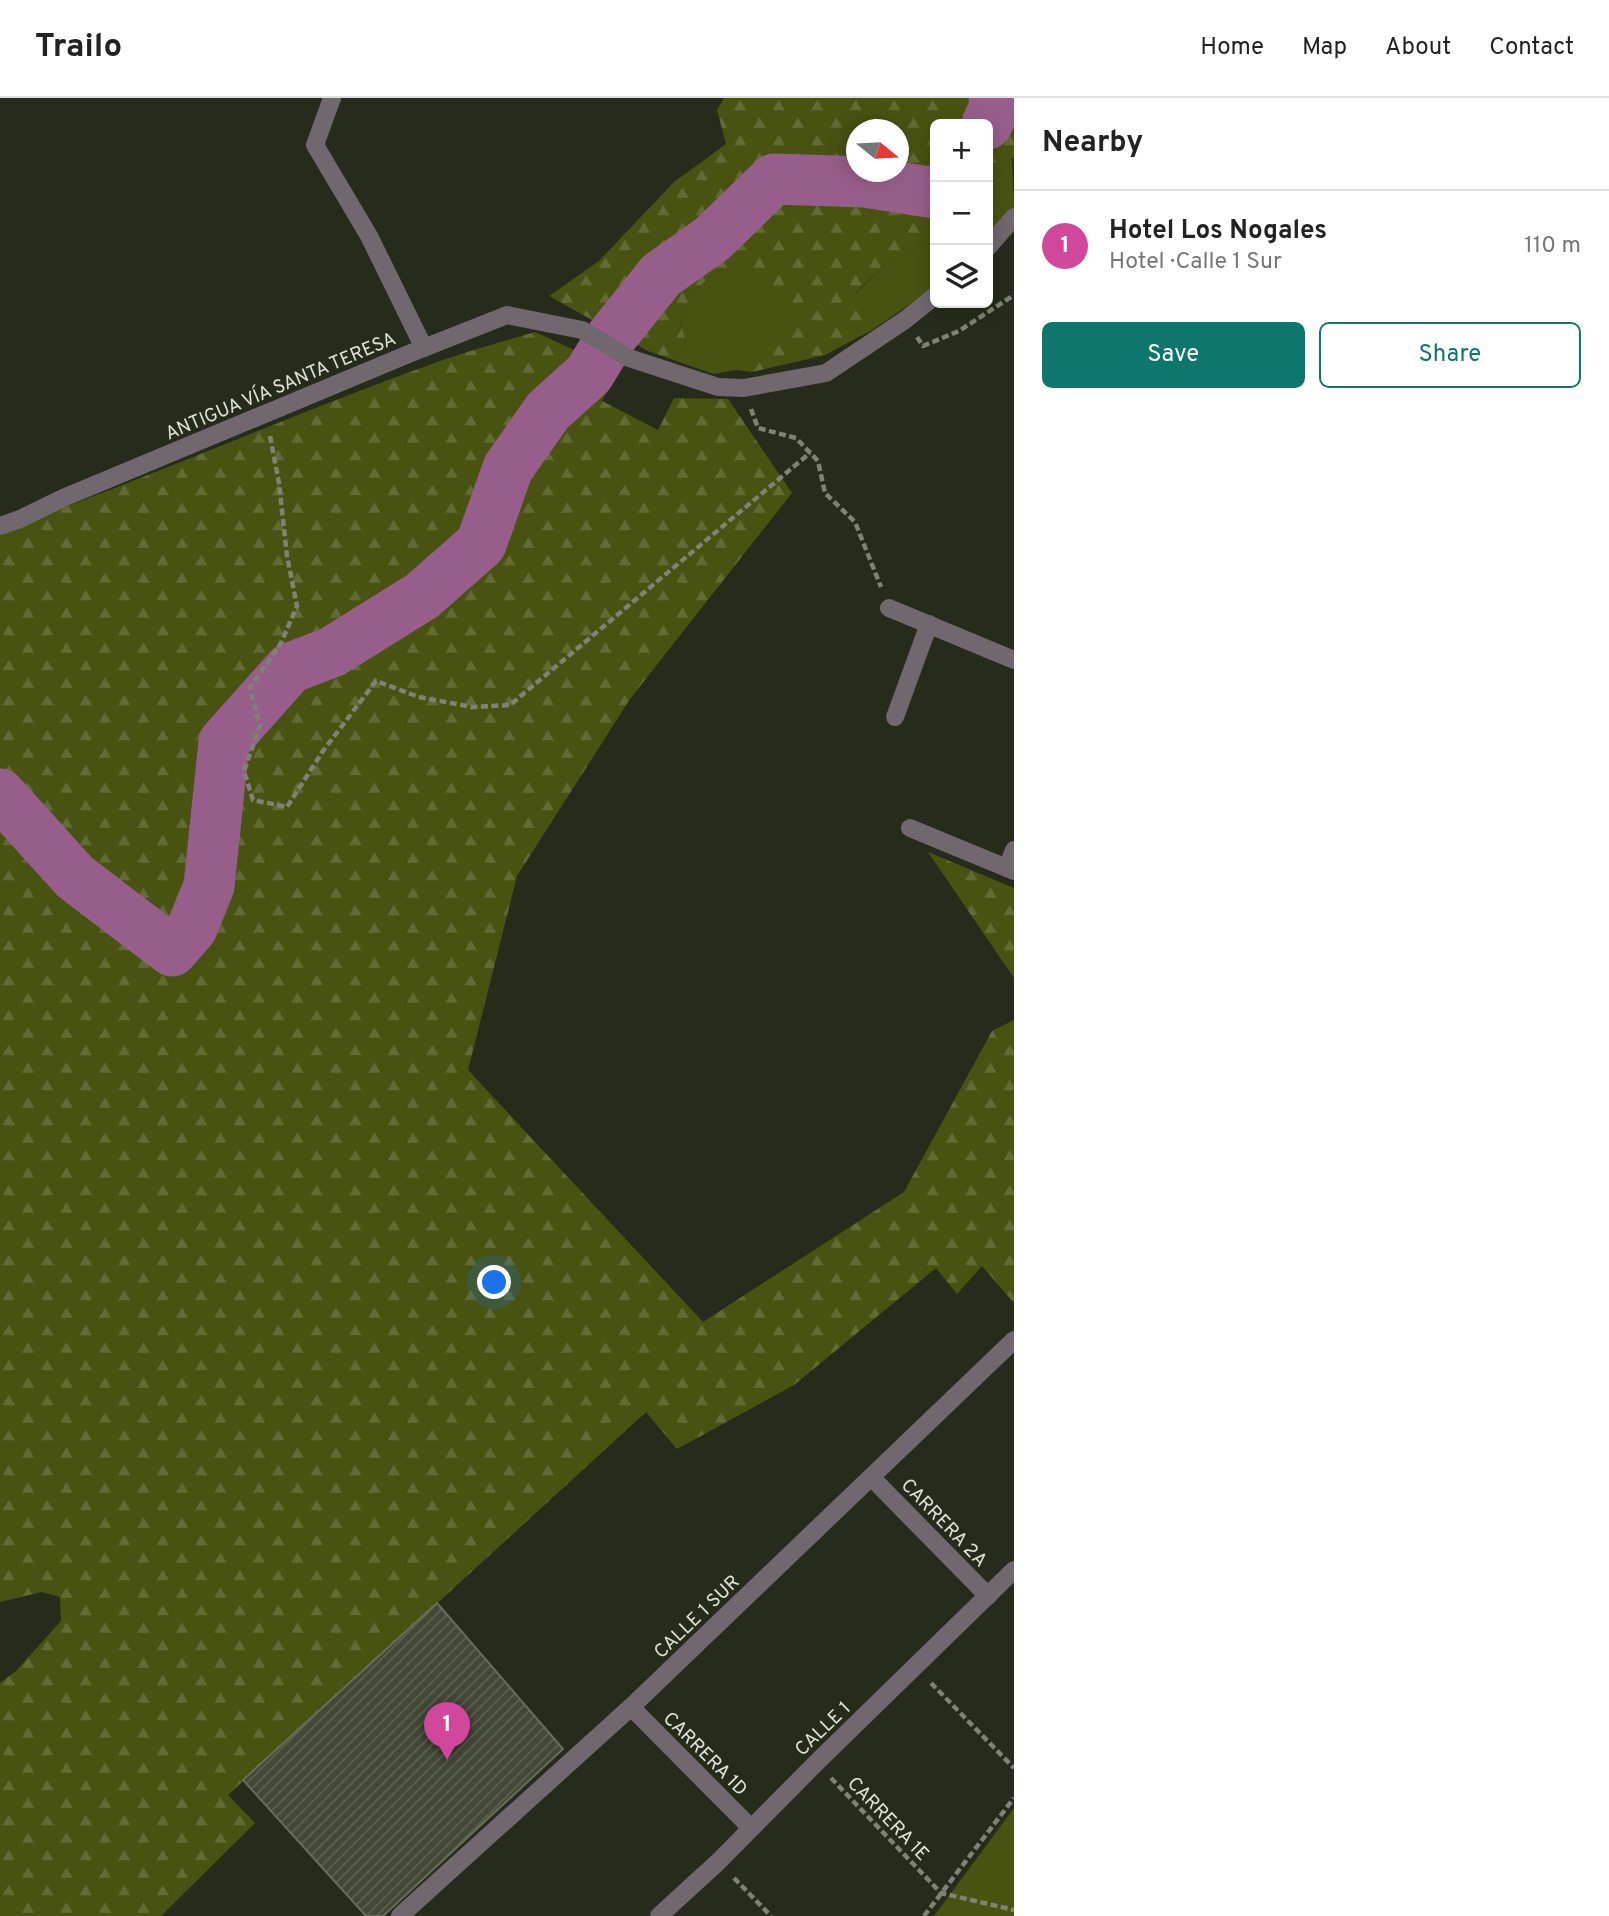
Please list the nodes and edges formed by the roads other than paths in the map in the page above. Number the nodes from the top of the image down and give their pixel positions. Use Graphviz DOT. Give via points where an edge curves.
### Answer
graph roads {
  1 [pos="332,98"];
  2 [pos="1014,217"];
  3 [pos="990,245"];
  4 [pos="930,300"];
  5 [pos="424,348"];
  6 [pos="0,518"];
  7 [pos="20,519"];
  8 [pos="0,526"];
  9 [pos="889,608"];
  10 [pos="929,624"];
  11 [pos="1014,660"];
  12 [pos="895,717"];
  13 [pos="910,828"];
  14 [pos="1014,850"];
  15 [pos="1010,869"];
  16 [pos="1014,1340"];
  17 [pos="872,1478"];
  18 [pos="1014,1570"];
  19 [pos="988,1596"];
  20 [pos="631,1707"];
  21 [pos="751,1828"];
  22 [pos="400,1916"];
  23 [pos="659,1916"];
  1 -- 5 [label="street" via="315,145 369,236"];
  2 -- 3 [label="street"];
  4 -- 5 [label="street, ANTIGUA VÍA SANTA TERESA" via="826,373 744,388 718,387 629,358 582,330 507,315"];
  5 -- 7 [label="street, ANTIGUA VÍA SANTA TERESA"];
  6 -- 7 [label="street"];
  7 -- 8 [label="street, ANTIGUA VÍA SANTA TERESA"];
  9 -- 10 [label="street"];
  10 -- 11 [label="street"];
  10 -- 12 [label="street"];
  13 -- 15 [label="street"];
  14 -- 15 [label="street"];
  16 -- 17 [label="street, CALLE 1 SUR"];
  17 -- 19 [label="street, CARRERA 2A"];
  17 -- 20 [label="street, CALLE 1 SUR"];
  18 -- 19 [label="street, CALLE 1"];
  19 -- 21 [label="street, CALLE 1"];
  20 -- 21 [label="street, CARRERA 1D"];
  20 -- 22 [label="street, CALLE 1 SUR"];
  21 -- 23 [label="street, CALLE 1"];
}
